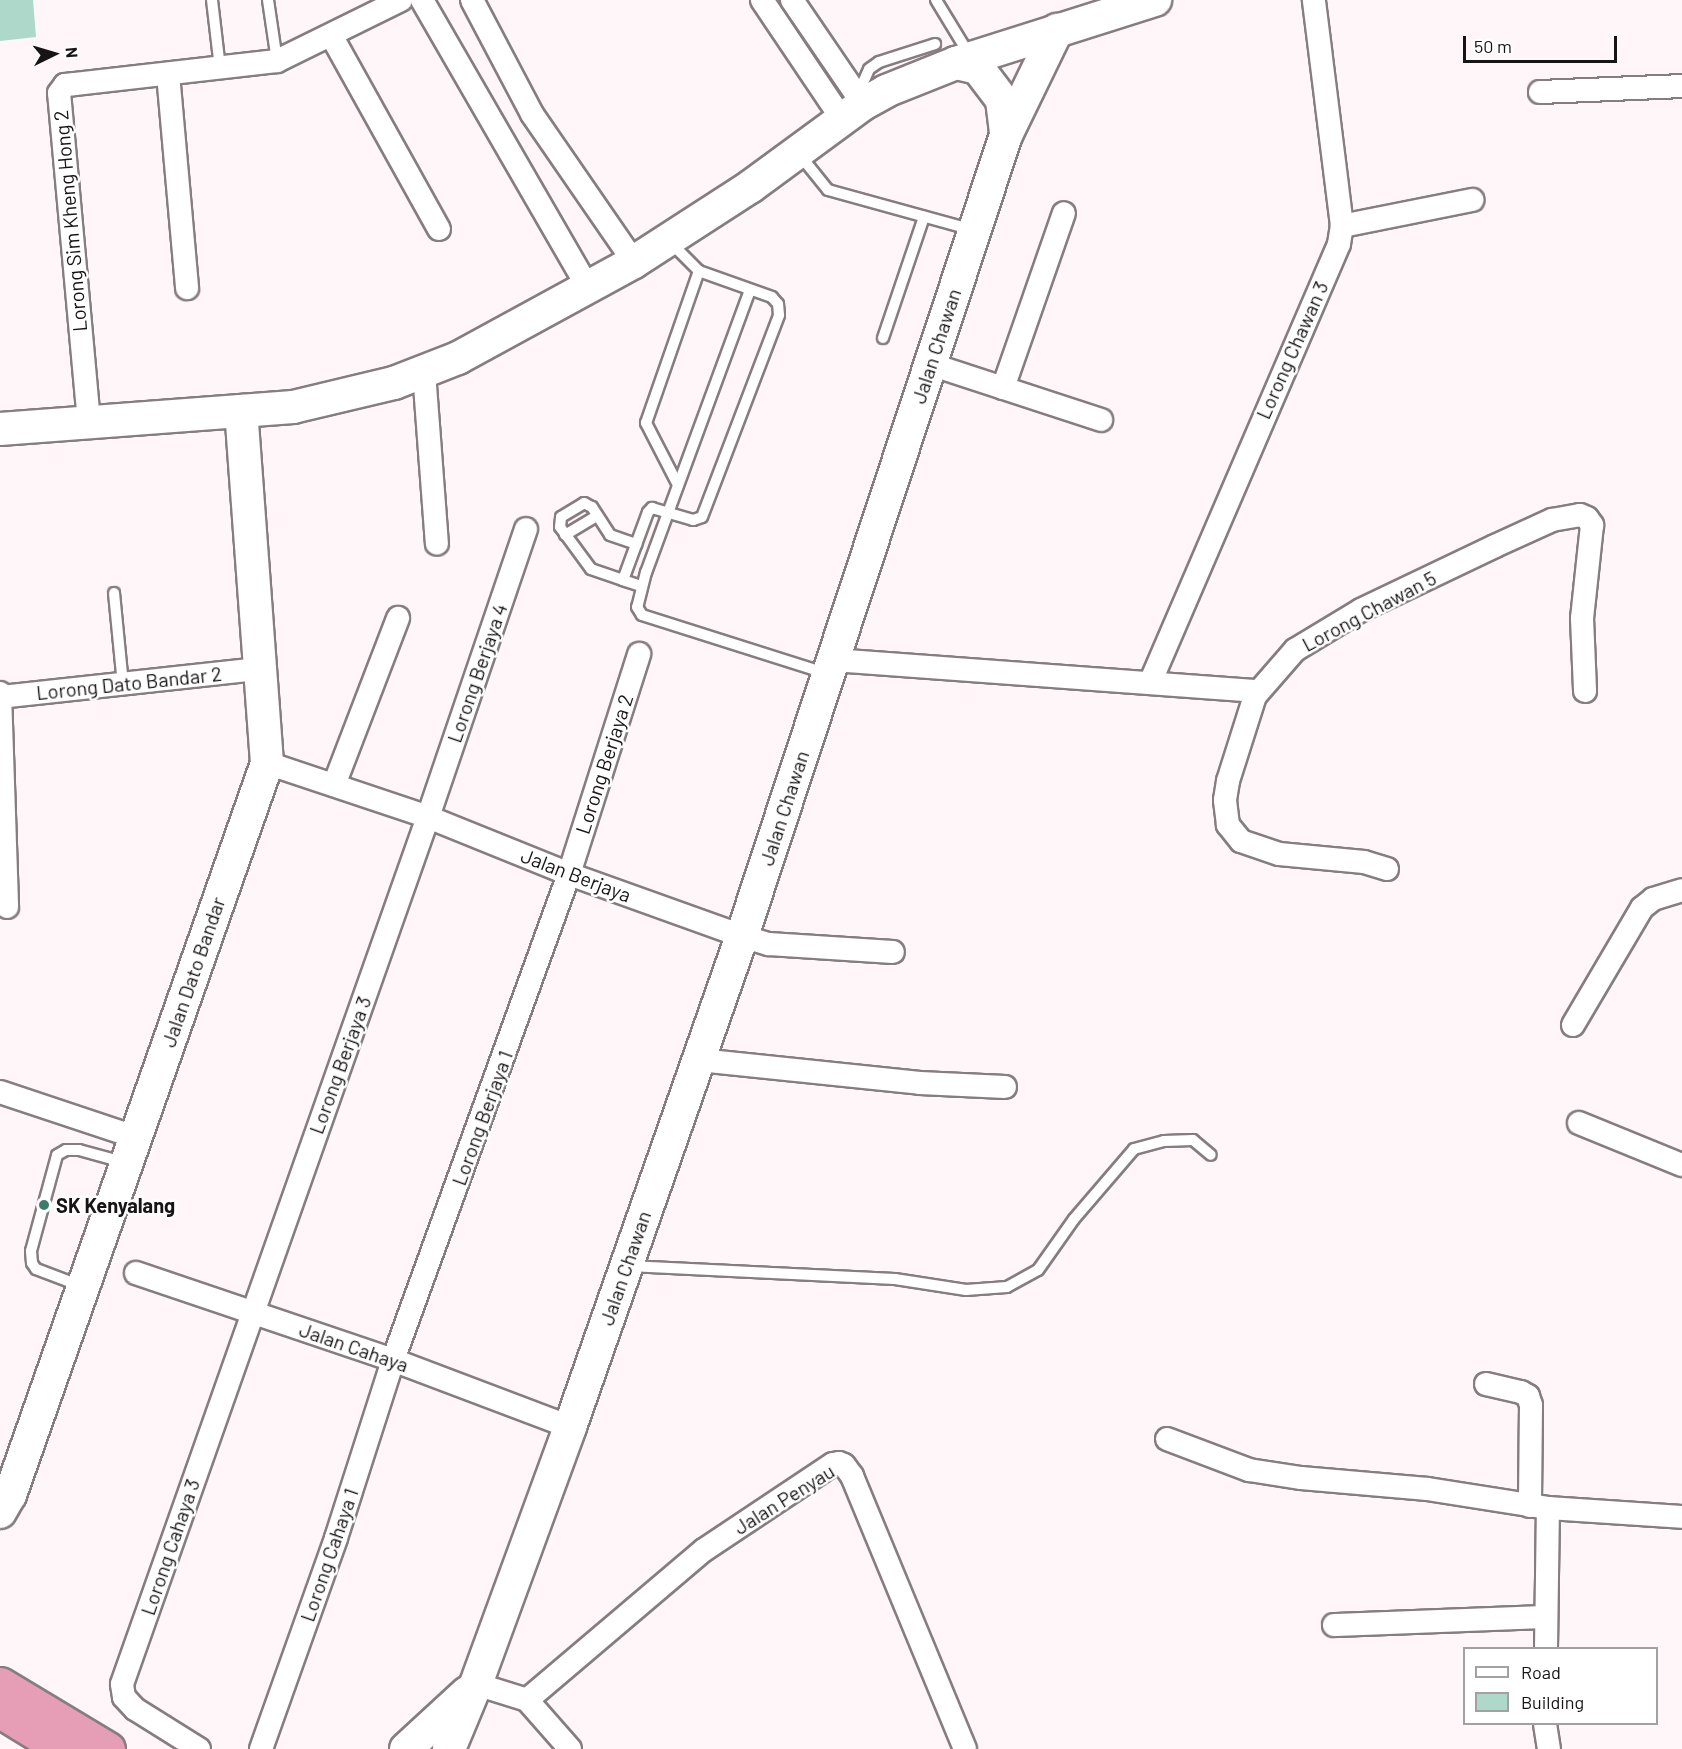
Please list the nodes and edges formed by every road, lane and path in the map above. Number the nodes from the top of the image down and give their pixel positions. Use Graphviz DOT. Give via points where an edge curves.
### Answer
graph roads {
  1 [pos="212,0"];
  2 [pos="268,0"];
  3 [pos="401,0"];
  4 [pos="422,0"];
  5 [pos="472,0"];
  6 [pos="762,0"];
  7 [pos="792,0"];
  8 [pos="936,0"];
  9 [pos="1155,0"];
  10 [pos="1314,0"];
  11 [pos="1057,30"];
  12 [pos="331,35"];
  13 [pos="954,55"];
  14 [pos="277,62"];
  15 [pos="220,68"];
  16 [pos="168,74"];
  17 [pos="1682,86"];
  18 [pos="1540,92"];
  19 [pos="854,106"];
  20 [pos="1006,135"];
  21 [pos="797,152"];
  22 [pos="1472,200"];
  23 [pos="1064,213"];
  24 [pos="924,217"];
  25 [pos="1341,226"];
  26 [pos="439,229"];
  27 [pos="973,230"];
  28 [pos="668,241"];
  29 [pos="634,262"];
  30 [pos="699,271"];
  31 [pos="587,286"];
  32 [pos="187,288"];
  33 [pos="750,290"];
  34 [pos="883,338"];
  35 [pos="930,364"];
  36 [pos="424,372"];
  37 [pos="1003,388"];
  38 [pos="241,411"];
  39 [pos="1101,420"];
  40 [pos="88,422"];
  41 [pos="0,429"];
  42 [pos="678,485"];
  43 [pos="669,512"];
  44 [pos="597,516"];
  45 [pos="526,529"];
  46 [pos="565,535"];
  47 [pos="437,544"];
  48 [pos="636,544"];
  49 [pos="623,580"];
  50 [pos="641,585"];
  51 [pos="114,593"];
  52 [pos="398,618"];
  53 [pos="639,654"];
  54 [pos="831,667"];
  55 [pos="259,669"];
  56 [pos="1150,683"];
  57 [pos="123,684"];
  58 [pos="1257,691"];
  59 [pos="1584,691"];
  60 [pos="0,695"];
  61 [pos="267,763"];
  62 [pos="334,785"];
  63 [pos="428,817"];
  64 [pos="1387,869"];
  65 [pos="569,874"];
  66 [pos="1682,890"];
  67 [pos="7,907"];
  68 [pos="742,936"];
  69 [pos="893,952"];
  70 [pos="1573,1025"];
  71 [pos="699,1060"];
  72 [pos="1005,1087"];
  73 [pos="0,1092"];
  74 [pos="1579,1123"];
  75 [pos="130,1150"];
  76 [pos="1211,1155"];
  77 [pos="1682,1165"];
  78 [pos="626,1266"];
  79 [pos="136,1273"];
  80 [pos="83,1287"];
  81 [pos="252,1312"];
  82 [pos="393,1360"];
  83 [pos="1486,1384"];
  84 [pos="570,1427"];
  85 [pos="1167,1440"];
  86 [pos="1539,1507"];
  87 [pos="0,1512"];
  88 [pos="1682,1517"];
  89 [pos="1546,1617"];
  90 [pos="1334,1625"];
  91 [pos="1546,1647"];
  92 [pos="476,1684"];
  93 [pos="2,1691"];
  94 [pos="527,1700"];
  95 [pos="1545,1725"];
  96 [pos="0,1734"];
  97 [pos="415,1748"];
  98 [pos="962,1748"];
  99 [pos="26,1749"];
  100 [pos="62,1749"];
  101 [pos="108,1749"];
  102 [pos="199,1749"];
  103 [pos="261,1749"];
  104 [pos="449,1749"];
  105 [pos="570,1749"];
  106 [pos="1549,1749"];
  1 -- 15 [label="lane"];
  2 -- 14 [label="lane"];
  3 -- 12 [label="street, Lorong Sim Kheng Hong 2"];
  4 -- 31 [label="street"];
  5 -- 29 [label="street" via="532,114"];
  6 -- 19 [label="street"];
  7 -- 19 [label="street"];
  8 -- 13 [label="lane"];
  9 -- 11 [label="street"];
  10 -- 25 [label="street, Lorong Chawan 3"];
  11 -- 13 [label="street"];
  11 -- 20 [label="street, Jalan Chawan"];
  12 -- 14 [label="street, Lorong Sim Kheng Hong 2"];
  12 -- 26 [label="street"];
  13 -- 19 [label="street"];
  13 -- 20 [label="street" via="978,68 1002,100"];
  14 -- 15 [label="street, Lorong Sim Kheng Hong 2"];
  15 -- 16 [label="street, Lorong Sim Kheng Hong 2"];
  16 -- 32 [label="street"];
  16 -- 40 [label="street, Lorong Sim Kheng Hong 2" via="75,84 65,86 59,93"];
  17 -- 18 [label="street"];
  19 -- 21 [label="street"];
  20 -- 27 [label="street, Jalan Chawan"];
  21 -- 24 [label="lane" via="828,190"];
  21 -- 28 [label="street"];
  22 -- 25 [label="street"];
  23 -- 37 [label="street"];
  24 -- 27 [label="lane"];
  24 -- 34 [label="lane"];
  25 -- 56 [label="street, Lorong Chawan 3" via="1339,244"];
  27 -- 35 [label="street, Jalan Chawan"];
  28 -- 29 [label="street"];
  28 -- 30 [label="lane"];
  29 -- 31 [label="street"];
  30 -- 33 [label="lane"];
  30 -- 42 [label="lane" via="646,423"];
  31 -- 36 [label="street" via="458,358"];
  33 -- 42 [label="lane"];
  33 -- 43 [label="lane" via="772,297 778,304 779,315 702,517 693,520"];
  35 -- 37 [label="street"];
  35 -- 54 [label="street, Jalan Chawan"];
  36 -- 38 [label="street" via="394,383 293,406"];
  36 -- 47 [label="street"];
  37 -- 39 [label="street"];
  38 -- 40 [label="street"];
  38 -- 55 [label="street, Jalan Dato Bandar"];
  40 -- 41 [label="street"];
  42 -- 43 [label="lane"];
  43 -- 48 [label="lane" via="652,508"];
  43 -- 50 [label="lane"];
  44 -- 46 [label="lane"];
  44 -- 46 [label="lane" via="584,503 561,517 560,527"];
  44 -- 48 [label="lane" via="610,534"];
  45 -- 63 [label="street, Lorong Berjaya 4"];
  46 -- 49 [label="lane" via="591,568"];
  48 -- 49 [label="lane"];
  49 -- 50 [label="lane"];
  50 -- 54 [label="lane" via="637,607 642,615"];
  51 -- 57 [label="lane"];
  52 -- 62 [label="street"];
  53 -- 65 [label="street, Lorong Berjaya 2"];
  54 -- 56 [label="street"];
  54 -- 68 [label="street, Jalan Chawan"];
  55 -- 57 [label="street, Lorong Dato Bandar 2"];
  55 -- 61 [label="street, Jalan Dato Bandar"];
  56 -- 58 [label="street"];
  57 -- 60 [label="street, Lorong Dato Bandar 2"];
  58 -- 59 [label="street, Lorong Chawan 5" via="1295,650 1356,614 1552,520 1580,515 1592,525 1581,618"];
  58 -- 64 [label="street, Lorong Chawan 5" via="1228,781 1228,825 1241,841 1279,854 1364,862"];
  60 -- 67 [label="street"];
  61 -- 62 [label="street, Jalan Berjaya"];
  61 -- 75 [label="street, Jalan Dato Bandar"];
  62 -- 63 [label="street, Jalan Berjaya"];
  63 -- 65 [label="street, Jalan Berjaya"];
  63 -- 81 [label="street, Lorong Berjaya 3"];
  65 -- 68 [label="street, Jalan Berjaya"];
  65 -- 82 [label="street, Lorong Berjaya 1"];
  66 -- 70 [label="street" via="1653,899 1642,908"];
  68 -- 69 [label="street, Jalan Berjaya" via="770,944"];
  68 -- 71 [label="street, Jalan Chawan"];
  71 -- 72 [label="street" via="920,1083"];
  71 -- 78 [label="street, Jalan Chawan"];
  73 -- 75 [label="street"];
  74 -- 77 [label="street"];
  75 -- 80 [label="street, Jalan Dato Bandar"];
  75 -- 80 [label="lane" via="66,1150 57,1155 31,1251 32,1263 36,1269"];
  76 -- 78 [label="lane" via="1192,1140 1164,1141 1134,1149 1074,1219 1038,1270 1006,1287 966,1290 895,1279"];
  78 -- 84 [label="street, Jalan Chawan"];
  79 -- 81 [label="street, Jalan Cahaya"];
  80 -- 87 [label="street, Jalan Dato Bandar" via="10,1495"];
  81 -- 82 [label="street, Jalan Cahaya"];
  81 -- 102 [label="street, Lorong Cahaya 3" via="122,1684 124,1697 135,1709"];
  82 -- 84 [label="street, Jalan Cahaya"];
  82 -- 103 [label="street, Lorong Cahaya 1" via="336,1538"];
  83 -- 86 [label="street" via="1528,1396"];
  84 -- 92 [label="street, Jalan Chawan"];
  85 -- 86 [label="street" via="1249,1470 1428,1489"];
  86 -- 88 [label="street"];
  86 -- 89 [label="street"];
  89 -- 90 [label="street"];
  89 -- 91 [label="street"];
  92 -- 94 [label="street"];
  92 -- 97 [label="street"];
  92 -- 104 [label="street, Jalan Chawan"];
  93 -- 100 [label="highway"];
  93 -- 101 [label="highway"];
  94 -- 98 [label="street, Jalan Penyau" via="704,1550 839,1463 852,1476"];
  94 -- 105 [label="street"];
  95 -- 106 [label="street"];
  96 -- 99 [label="highway"];
}
